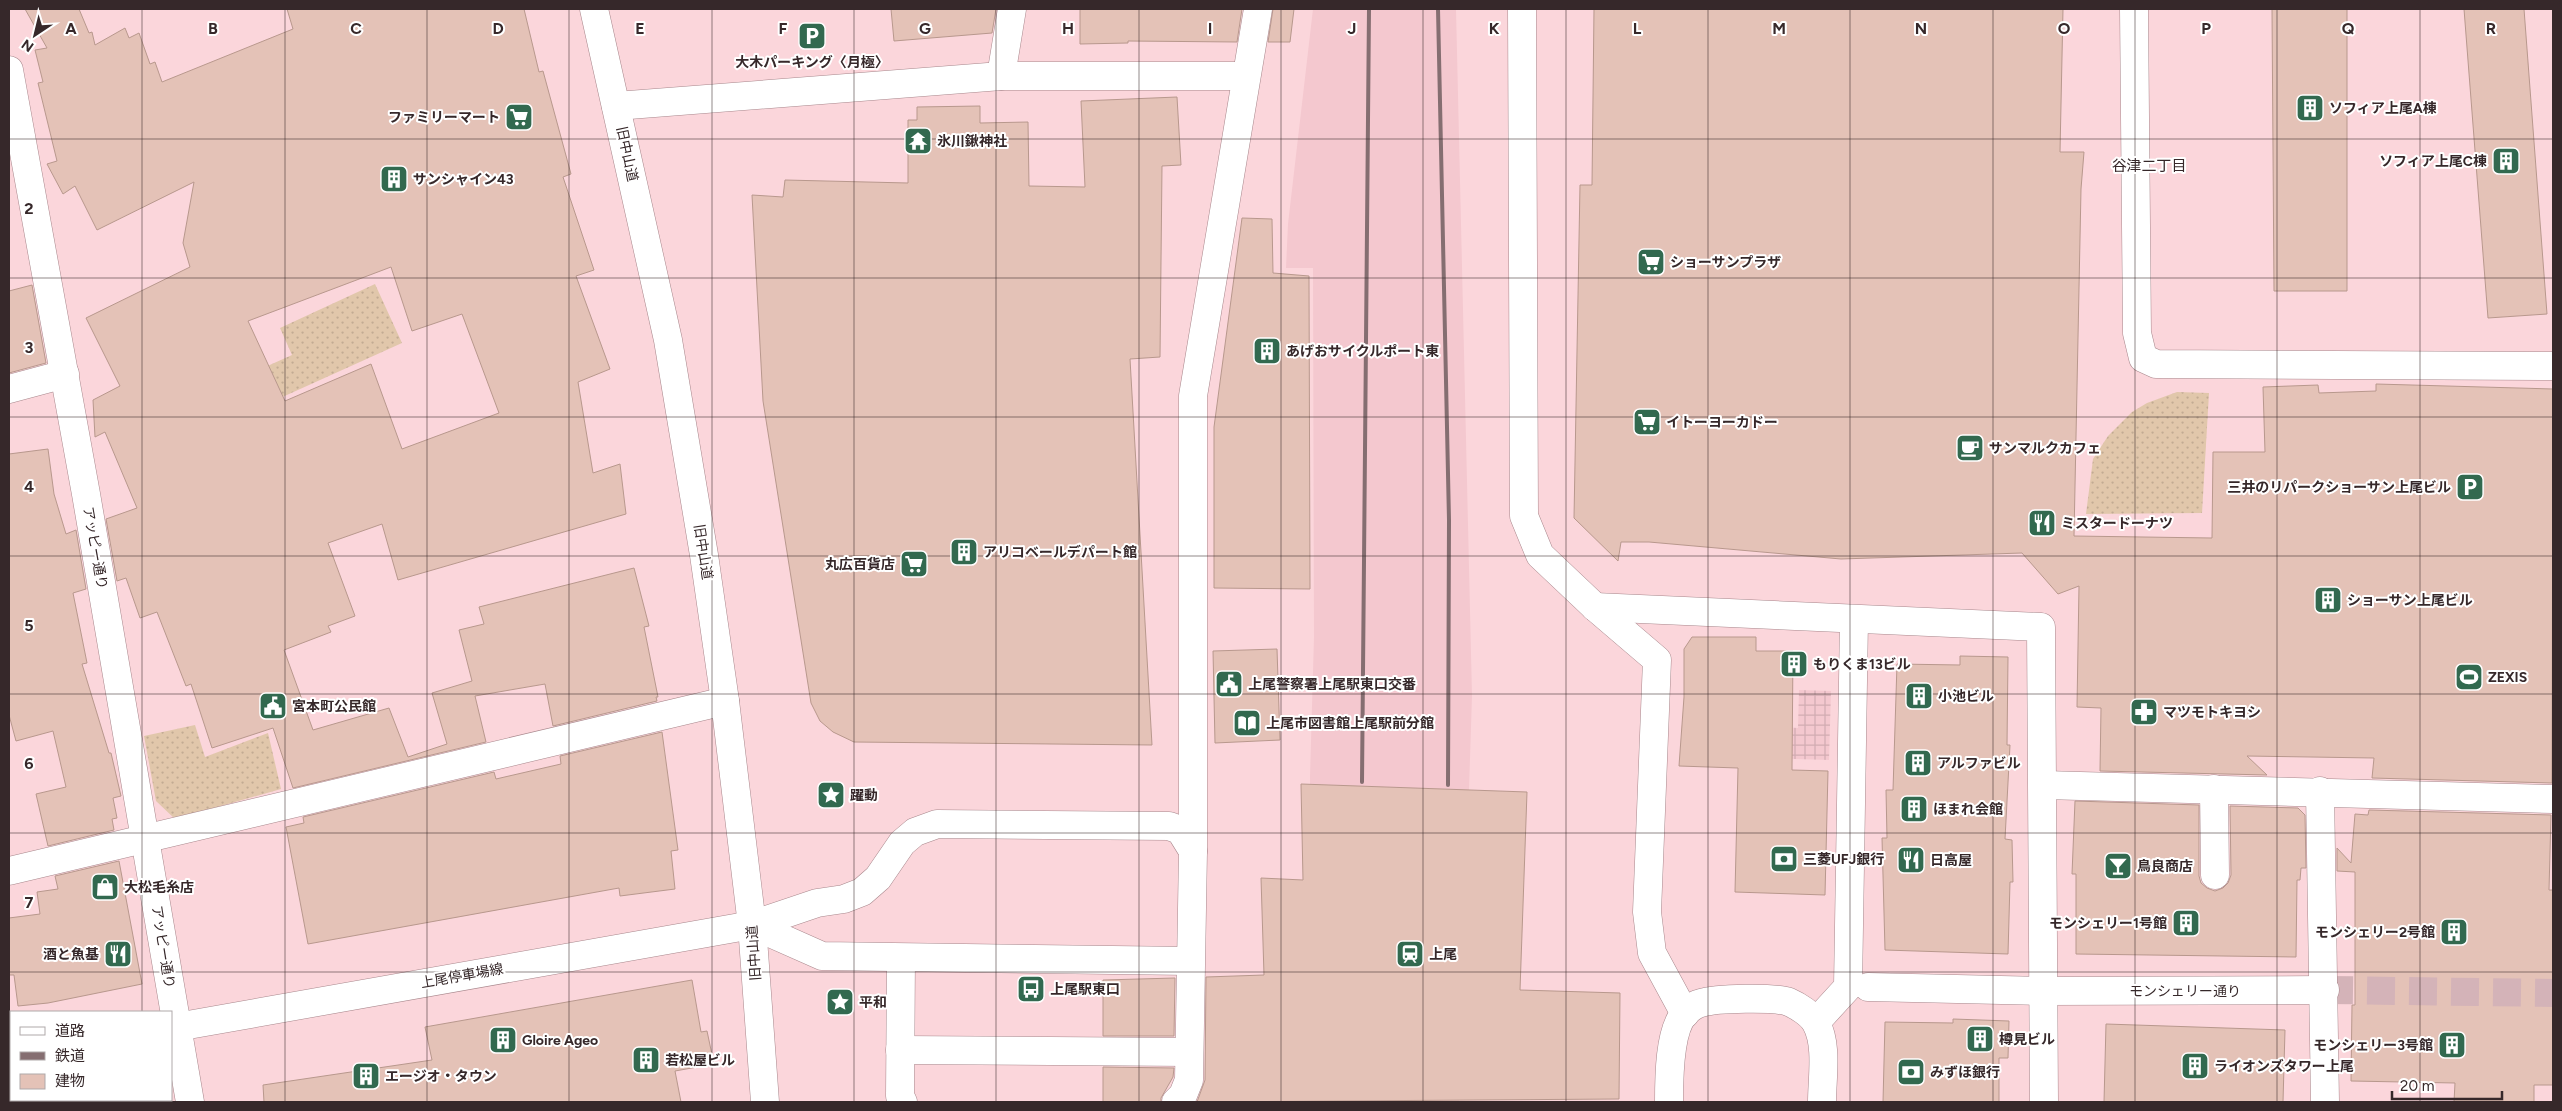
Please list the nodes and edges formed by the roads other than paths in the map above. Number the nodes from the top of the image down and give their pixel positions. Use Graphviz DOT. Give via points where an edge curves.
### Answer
graph roads {
  1 [pos="594,9"];
  2 [pos="1012,9"];
  3 [pos="1258,9"];
  4 [pos="1522,9"];
  5 [pos="2134,9"];
  6 [pos="9,70"];
  7 [pos="1001,76"];
  8 [pos="1245,76"];
  9 [pos="616,106"];
  10 [pos="2553,366"];
  11 [pos="65,374"];
  12 [pos="9,389"];
  13 [pos="1596,607"];
  14 [pos="1854,620"];
  15 [pos="725,701"];
  16 [pos="2044,786"];
  17 [pos="2214,789"];
  18 [pos="2320,791"];
  19 [pos="2553,799"];
  20 [pos="146,839"];
  21 [pos="1193,851"];
  22 [pos="9,872"];
  23 [pos="2215,875"];
  24 [pos="752,925"];
  25 [pos="901,958"];
  26 [pos="1190,961"];
  27 [pos="1868,987"];
  28 [pos="2325,990"];
  29 [pos="2044,991"];
  30 [pos="171,1011"];
  31 [pos="172,1014"];
  32 [pos="1685,1014"];
  33 [pos="1816,1022"];
  34 [pos="174,1028"];
  35 [pos="900,1050"];
  36 [pos="1189,1052"];
  37 [pos="190,1102"];
  38 [pos="765,1102"];
  39 [pos="902,1102"];
  40 [pos="1176,1102"];
  41 [pos="1669,1102"];
  42 [pos="1822,1102"];
  43 [pos="2044,1102"];
  44 [pos="2325,1102"];
  1 -- 9 [label="street, 旧中山道"];
  2 -- 7 [label="street"];
  3 -- 8 [label="street"];
  4 -- 13 [label="street" via="1524,516 1540,555"];
  5 -- 10 [label="street" via="2137,333 2143,358 2156,364"];
  6 -- 11 [label="street, アッピー通り"];
  7 -- 8 [label="street"];
  7 -- 9 [label="street"];
  8 -- 21 [label="street" via="1193,396"];
  9 -- 15 [label="street, 旧中山道" via="668,340"];
  11 -- 12 [label="street"];
  11 -- 20 [label="street, アッピー通り"];
  13 -- 14 [label="street"];
  13 -- 32 [label="street" via="1657,660 1647,912 1652,953"];
  14 -- 16 [label="street" via="2042,626"];
  14 -- 33 [label="street" via="1848,987"];
  15 -- 20 [label="street"];
  15 -- 24 [label="street, 旧中山道"];
  16 -- 17 [label="street"];
  16 -- 29 [label="street"];
  17 -- 18 [label="street"];
  17 -- 23 [label="street"];
  18 -- 19 [label="street"];
  18 -- 28 [label="street"];
  20 -- 22 [label="street"];
  20 -- 30 [label="street, アッピー通り"];
  21 -- 24 [label="street, 上尾停車場線" via="1180,830 1169,826 937,824 916,832 902,843 878,878 862,892"];
  21 -- 26 [label="street"];
  24 -- 25 [label="street" via="822,956"];
  24 -- 34 [label="street, 上尾停車場線"];
  24 -- 38 [label="street, 旧中山道"];
  25 -- 26 [label="street"];
  25 -- 35 [label="street"];
  26 -- 36 [label="street"];
  27 -- 29 [label="street, モンシェリー通り"];
  28 -- 29 [label="street, モンシェリー通り"];
  28 -- 44 [label="street"];
  29 -- 43 [label="street"];
  31 -- 34 [label="street, アッピー通り"];
  32 -- 33 [label="street" via="1700,1003 1717,999 1787,1002 1802,1009"];
  32 -- 41 [label="street" via="1673,1042"];
  33 -- 42 [label="street" via="1822,1042"];
  34 -- 37 [label="street, アッピー通り"];
  35 -- 36 [label="street"];
  35 -- 39 [label="street"];
  36 -- 40 [label="street" via="1189,1080"];
}
